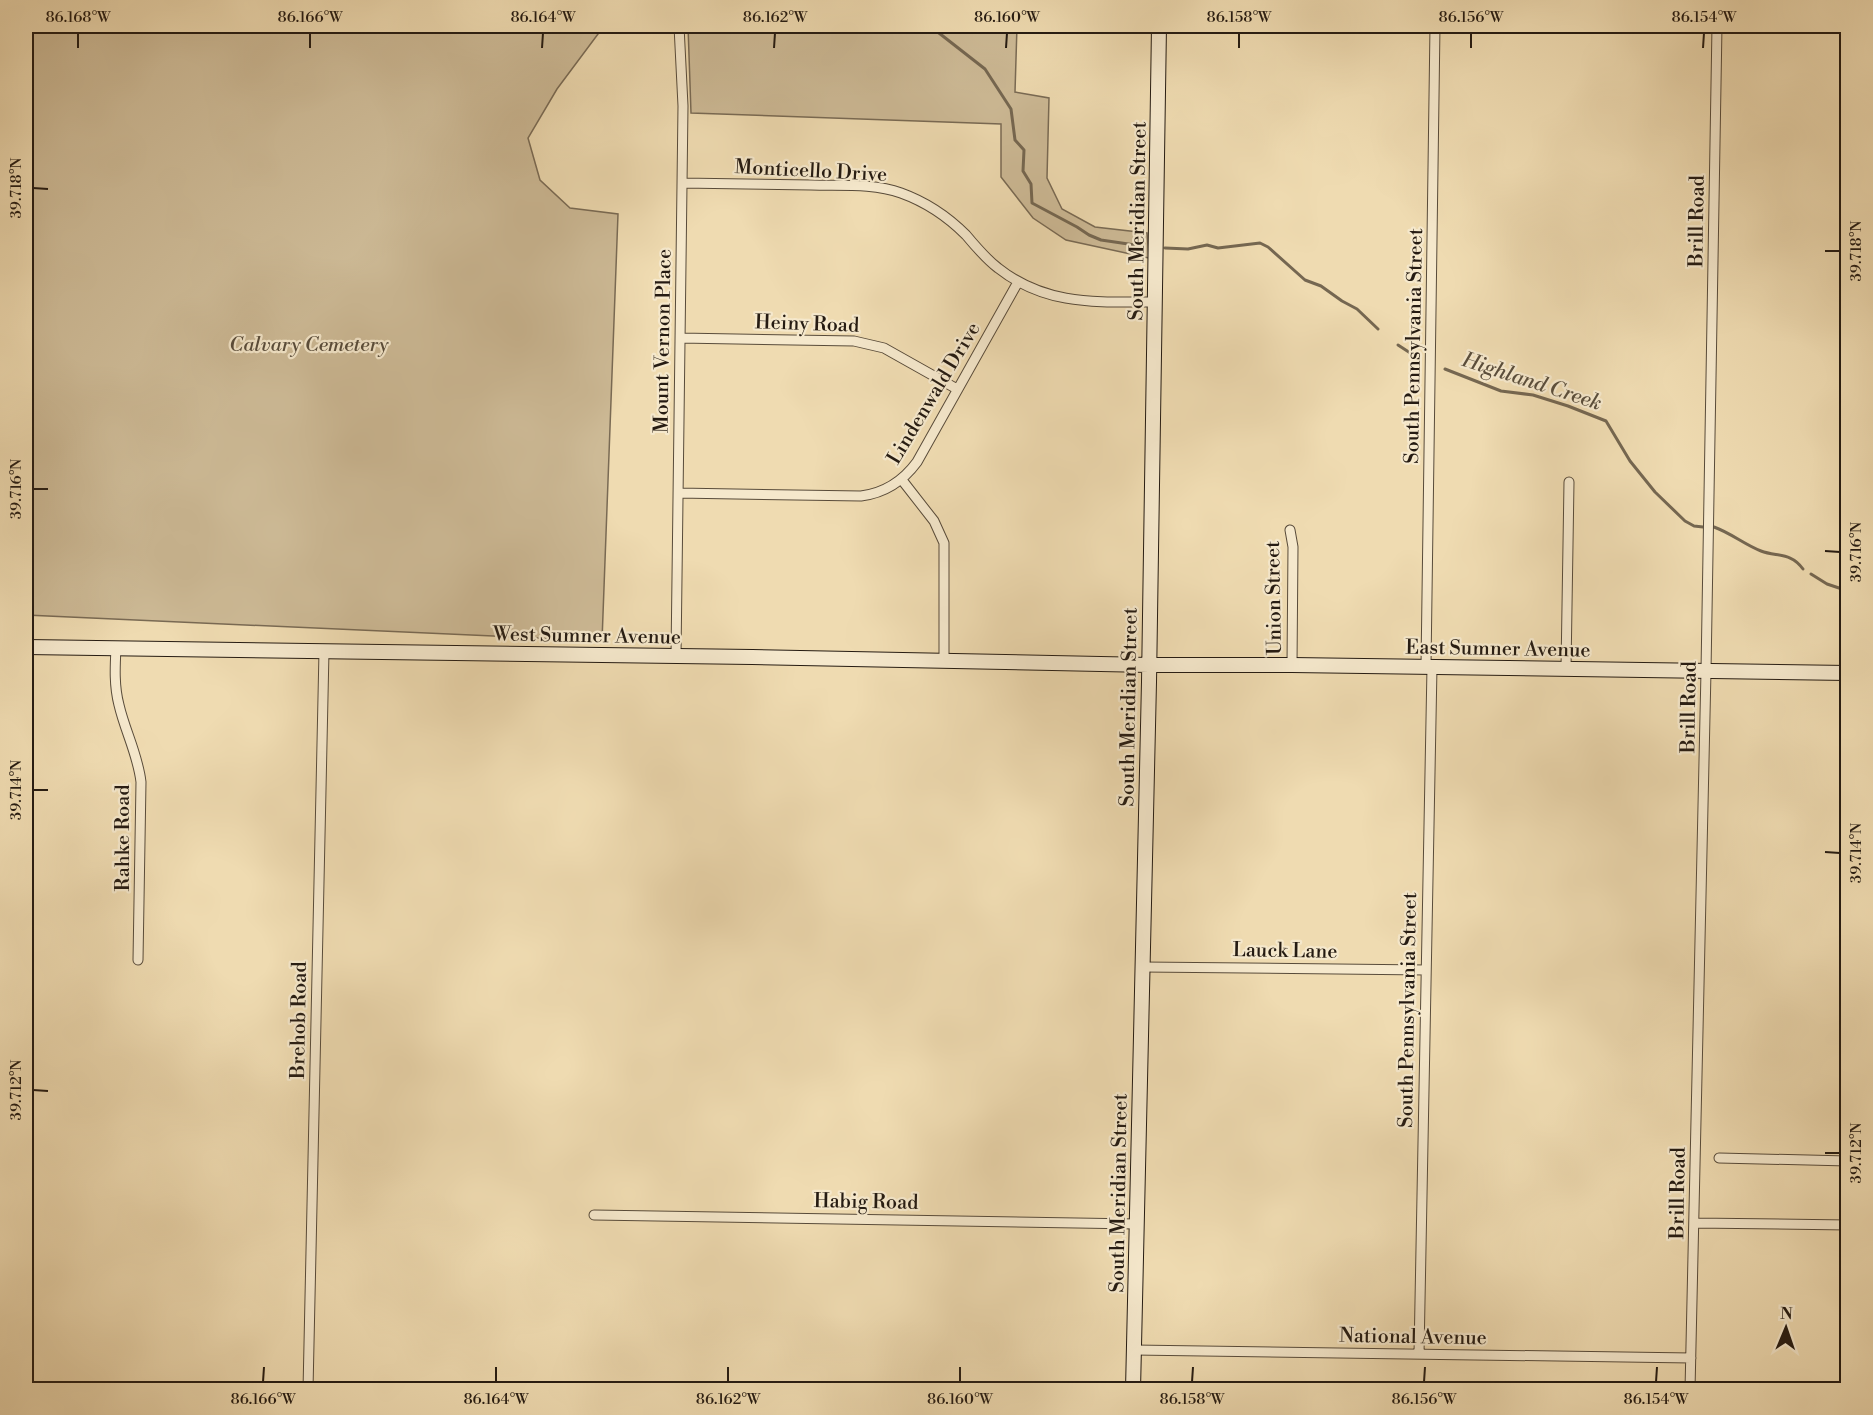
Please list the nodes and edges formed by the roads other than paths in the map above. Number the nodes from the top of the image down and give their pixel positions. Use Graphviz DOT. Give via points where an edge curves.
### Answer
graph roads {
  1 [pos="679,26"];
  2 [pos="1159,26"];
  3 [pos="1435,26"];
  4 [pos="1717,26"];
  5 [pos="682,183"];
  6 [pos="1018,282"];
  7 [pos="1155,302"];
  8 [pos="680,338"];
  9 [pos="957,389"];
  10 [pos="902,480"];
  11 [pos="1569,482"];
  12 [pos="678,493"];
  13 [pos="1290,530"];
  14 [pos="26,647"];
  15 [pos="116,648"];
  16 [pos="324,651"];
  17 [pos="676,656"];
  18 [pos="944,660"];
  19 [pos="1292,664"];
  20 [pos="1149,665"];
  21 [pos="1429,667"];
  22 [pos="1566,669"];
  23 [pos="1706,671"];
  24 [pos="1848,673"];
  25 [pos="138,960"];
  26 [pos="1143,968"];
  27 [pos="1426,970"];
  28 [pos="1719,1158"];
  29 [pos="1848,1161"];
  30 [pos="594,1215"];
  31 [pos="1694,1223"];
  32 [pos="1137,1224"];
  33 [pos="1848,1225"];
  34 [pos="1134,1350"];
  35 [pos="1419,1354"];
  36 [pos="1691,1358"];
  37 [pos="308,1389"];
  38 [pos="1133,1389"];
  39 [pos="1690,1389"];
  1 -- 5 [label="street, Mount Vernon Place"];
  2 -- 7 [label="street, South Meridian Street"];
  3 -- 21 [label="street, South Pennsylvania Street"];
  4 -- 23 [label="street, Brill Road"];
  5 -- 6 [label="street, Monticello Drive" via="861,186 898,192 946,217 998,268"];
  5 -- 8 [label="street, Mount Vernon Place"];
  6 -- 7 [label="street, Monticello Drive" via="1050,296 1079,301"];
  6 -- 9 [label="street, Lindenwald Drive"];
  7 -- 20 [label="street, South Meridian Street"];
  8 -- 9 [label="street, Heiny Road" via="854,341 884,348"];
  8 -- 12 [label="street, Mount Vernon Place"];
  9 -- 10 [label="street, Lindenwald Drive" via="917,462"];
  10 -- 12 [label="street, Lindenwald Drive" via="861,496"];
  10 -- 18 [label="street" via="934,521 944,543"];
  11 -- 22 [label="street"];
  12 -- 17 [label="street, Mount Vernon Place"];
  13 -- 19 [label="street, Union Street"];
  14 -- 15 [label="street, West Sumner Avenue"];
  15 -- 16 [label="street, West Sumner Avenue"];
  15 -- 25 [label="street, Rahke Road" via="118,700 141,782"];
  16 -- 17 [label="street, West Sumner Avenue"];
  16 -- 37 [label="street, Brehob Road"];
  17 -- 18 [label="street, West Sumner Avenue"];
  18 -- 20 [label="street, West Sumner Avenue"];
  19 -- 20 [label="street, East Sumner Avenue"];
  19 -- 21 [label="street, East Sumner Avenue"];
  20 -- 26 [label="street, South Meridian Street"];
  21 -- 22 [label="street, East Sumner Avenue"];
  21 -- 27 [label="street, South Pennsylvania Street"];
  22 -- 23 [label="street, East Sumner Avenue"];
  23 -- 24 [label="street, East Sumner Avenue"];
  23 -- 31 [label="street, Brill Road"];
  26 -- 27 [label="street, Lauck Lane"];
  26 -- 32 [label="street, South Meridian Street"];
  27 -- 35 [label="street, South Pennsylvania Street"];
  28 -- 29 [label="street"];
  30 -- 32 [label="street, Habig Road"];
  31 -- 33 [label="street"];
  31 -- 36 [label="street, Brill Road"];
  32 -- 34 [label="street, South Meridian Street"];
  34 -- 35 [label="street, National Avenue"];
  34 -- 38 [label="street, South Meridian Street"];
  35 -- 36 [label="street, National Avenue"];
  36 -- 39 [label="street, Brill Road"];
}
